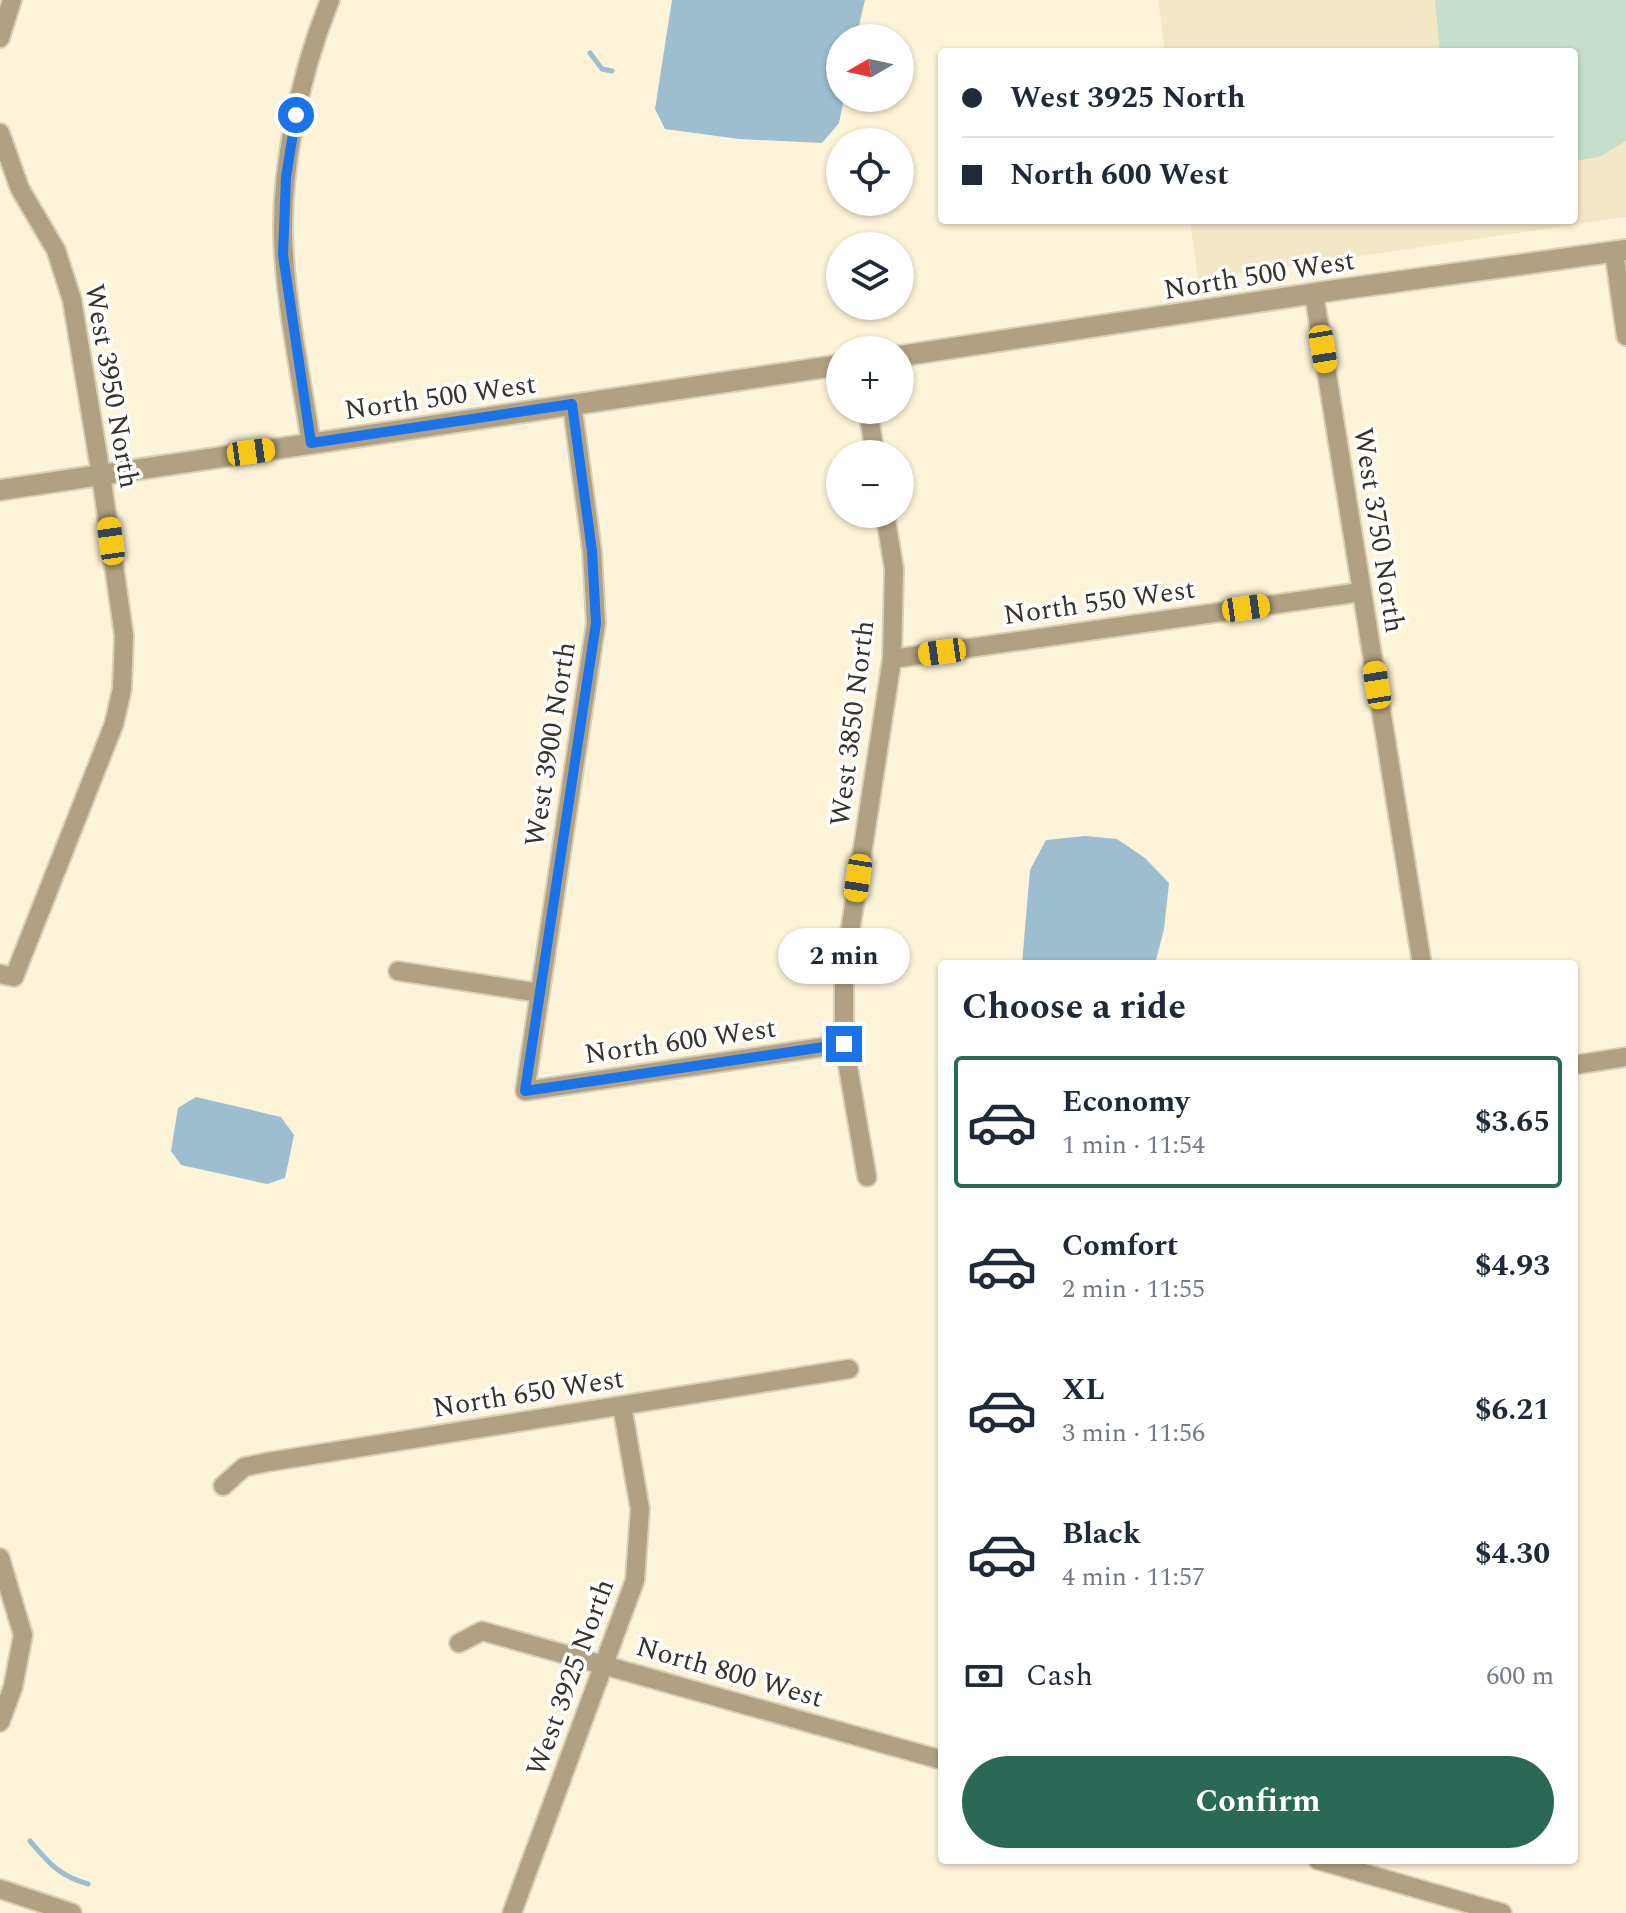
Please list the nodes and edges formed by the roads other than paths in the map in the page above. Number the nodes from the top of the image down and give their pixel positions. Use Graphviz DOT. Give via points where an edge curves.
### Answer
graph roads {
  1 [pos="12,0"];
  2 [pos="330,0"];
  3 [pos="0,38"];
  4 [pos="0,133"];
  5 [pos="1620,250"];
  6 [pos="1314,294"];
  7 [pos="1626,336"];
  8 [pos="914,354"];
  9 [pos="826,367"];
  10 [pos="572,404"];
  11 [pos="311,443"];
  12 [pos="101,475"];
  13 [pos="0,490"];
  14 [pos="887,528"];
  15 [pos="1361,592"];
  16 [pos="892,659"];
  17 [pos="1421,960"];
  18 [pos="398,971"];
  19 [pos="7,976"];
  20 [pos="540,993"];
  21 [pos="844,1044"];
  22 [pos="1626,1057"];
  23 [pos="1578,1064"];
  24 [pos="525,1091"];
  25 [pos="867,1177"];
  26 [pos="849,1369"];
  27 [pos="622,1406"];
  28 [pos="223,1486"];
  29 [pos="0,1558"];
  30 [pos="459,1643"];
  31 [pos="605,1665"];
  32 [pos="0,1722"];
  33 [pos="938,1759"];
  34 [pos="1345,1864"];
  35 [pos="0,1889"];
  36 [pos="72,1913"];
  37 [pos="512,1913"];
  38 [pos="1502,1913"];
  1 -- 3 [label="street"];
  2 -- 11 [label="street" via="301,83 286,177 283,255"];
  4 -- 12 [label="street, West 3950 North" via="20,189 56,250 72,300"];
  5 -- 6 [label="street, North 500 West"];
  5 -- 7 [label="street"];
  6 -- 8 [label="street, North 500 West"];
  6 -- 15 [label="street, West 3750 North"];
  9 -- 10 [label="street, North 500 West"];
  10 -- 11 [label="street, North 500 West"];
  10 -- 20 [label="street, West 3900 North" via="596,623"];
  11 -- 12 [label="street, North 500 West"];
  12 -- 13 [label="street, North 500 West"];
  12 -- 19 [label="street, West 3950 North" via="124,636 122,689 114,724"];
  14 -- 16 [label="street, West 3850 North" via="894,569"];
  15 -- 16 [label="street, North 550 West"];
  15 -- 17 [label="street, West 3750 North"];
  16 -- 21 [label="street, West 3850 North" via="844,971"];
  18 -- 20 [label="street"];
  20 -- 24 [label="street, West 3900 North"];
  21 -- 24 [label="street, North 600 West"];
  21 -- 25 [label="street, West 3850 North"];
  22 -- 23 [label="street"];
  26 -- 27 [label="street, North 650 West"];
  27 -- 28 [label="street, North 650 West" via="244,1467"];
  27 -- 31 [label="street, West 3925 North" via="640,1509 635,1580"];
  29 -- 32 [label="street" via="23,1635"];
  30 -- 31 [label="street, North 800 West" via="482,1631"];
  31 -- 33 [label="street, North 800 West"];
  31 -- 37 [label="street, West 3925 North"];
  34 -- 38 [label="street"];
  35 -- 36 [label="street"];
}
